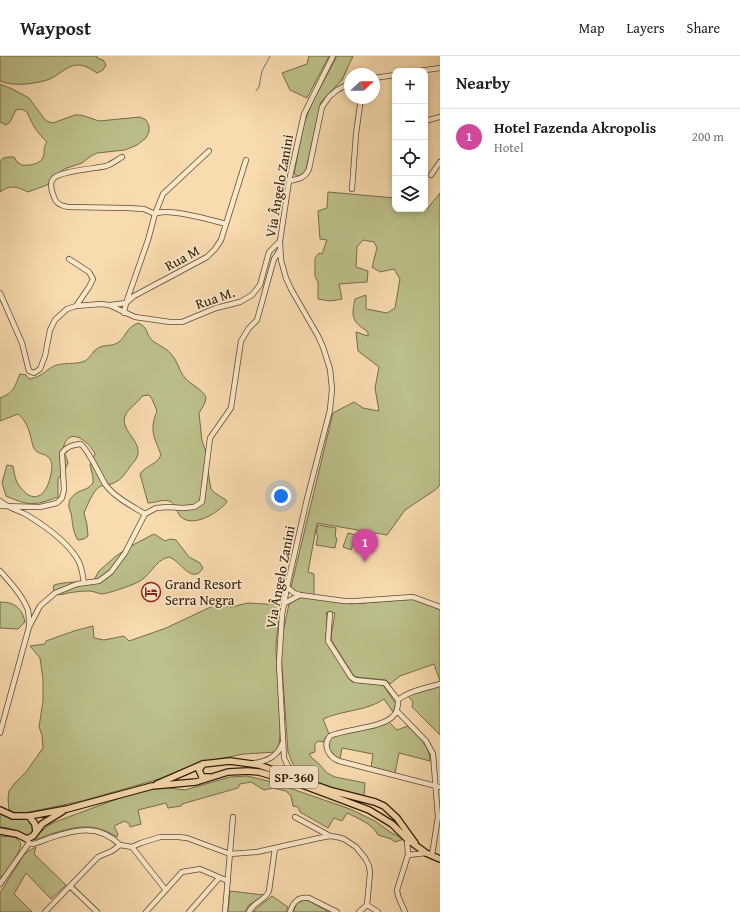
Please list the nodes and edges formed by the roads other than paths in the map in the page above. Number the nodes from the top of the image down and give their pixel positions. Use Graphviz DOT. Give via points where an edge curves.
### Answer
graph roads {
  1 [pos="333,56"];
  2 [pos="440,68"];
  3 [pos="428,70"];
  4 [pos="392,75"];
  5 [pos="380,77"];
  6 [pos="344,86"];
  7 [pos="360,104"];
  8 [pos="440,117"];
  9 [pos="428,120"];
  10 [pos="209,151"];
  11 [pos="122,157"];
  12 [pos="246,160"];
  13 [pos="440,162"];
  14 [pos="431,175"];
  15 [pos="290,181"];
  16 [pos="352,189"];
  17 [pos="155,214"];
  18 [pos="226,224"];
  19 [pos="280,241"];
  20 [pos="280,250"];
  21 [pos="70,259"];
  22 [pos="0,293"];
  23 [pos="126,303"];
  24 [pos="109,305"];
  25 [pos="76,306"];
  26 [pos="124,312"];
  27 [pos="0,501"];
  28 [pos="0,506"];
  29 [pos="6,506"];
  30 [pos="145,514"];
  31 [pos="0,571"];
  32 [pos="84,583"];
  33 [pos="287,587"];
  34 [pos="300,595"];
  35 [pos="285,603"];
  36 [pos="440,607"];
  37 [pos="330,614"];
  38 [pos="29,627"];
  39 [pos="440,684"];
  40 [pos="398,700"];
  41 [pos="397,711"];
  42 [pos="0,733"];
  43 [pos="282,742"];
  44 [pos="246,762"];
  45 [pos="203,764"];
  46 [pos="212,777"];
  47 [pos="302,780"];
  48 [pos="152,786"];
  49 [pos="438,786"];
  50 [pos="386,807"];
  51 [pos="67,809"];
  52 [pos="0,810"];
  53 [pos="377,814"];
  54 [pos="29,816"];
  55 [pos="233,817"];
  56 [pos="295,817"];
  57 [pos="0,831"];
  58 [pos="36,832"];
  59 [pos="330,836"];
  60 [pos="407,839"];
  61 [pos="28,841"];
  62 [pos="120,846"];
  63 [pos="132,847"];
  64 [pos="275,848"];
  65 [pos="419,848"];
  66 [pos="426,853"];
  67 [pos="230,854"];
  68 [pos="408,855"];
  69 [pos="432,856"];
  70 [pos="440,859"];
  71 [pos="219,878"];
  72 [pos="228,881"];
  73 [pos="0,884"];
  74 [pos="70,886"];
  75 [pos="165,889"];
  76 [pos="368,904"];
  77 [pos="45,912"];
  78 [pos="97,912"];
  79 [pos="146,912"];
  80 [pos="188,912"];
  81 [pos="225,912"];
  82 [pos="249,912"];
  83 [pos="290,912"];
  84 [pos="337,912"];
  85 [pos="359,912"];
  86 [pos="378,912"];
  87 [pos="405,912"];
  1 -- 15 [label="street, Via Ângelo Zanini" via="304,114"];
  2 -- 3 [label="street"];
  4 -- 5 [label="street"];
  6 -- 15 [label="street" via="329,97 322,107 309,169 304,177"];
  7 -- 16 [label="street"];
  8 -- 9 [label="street"];
  10 -- 17 [label="street" via="166,191"];
  11 -- 17 [label="street" via="107,166 53,178 51,187 55,200 61,206 68,207 144,209"];
  12 -- 18 [label="street, Rua M"];
  13 -- 14 [label="street"];
  15 -- 19 [label="street, Via Ângelo Zanini"];
  17 -- 18 [label="street" via="165,211"];
  17 -- 23 [label="street"];
  18 -- 23 [label="street, Rua M" via="221,240 207,257 134,296"];
  19 -- 20 [label="street, Via Ângelo Zanini"];
  19 -- 26 [label="street, Rua M." via="270,252 260,284 252,295 240,302 216,308 182,322 135,317"];
  20 -- 30 [label="street" via="274,259 258,320 241,341 231,408 210,438 202,502 194,507 156,508"];
  20 -- 33 [label="street, Via Ângelo Zanini" via="291,289 323,347 330,369 332,389 330,410"];
  21 -- 25 [label="street" via="89,272 93,279"];
  22 -- 25 [label="street" via="22,343 29,371 34,373 40,369 50,330 56,320 66,309"];
  23 -- 24 [label="street"];
  23 -- 26 [label="street"];
  24 -- 25 [label="street"];
  24 -- 26 [label="street, Rua M."];
  27 -- 29 [label="street"];
  28 -- 29 [label="street"];
  29 -- 30 [label="street" via="57,503 62,498 64,490 62,453 71,445 81,444 106,485 117,496"];
  29 -- 32 [label="street" via="27,516 58,537 73,552 80,564"];
  30 -- 32 [label="street" via="125,553 110,572 99,581"];
  31 -- 38 [label="street" via="22,598 28,612"];
  32 -- 38 [label="street" via="55,593 40,606"];
  33 -- 34 [label="street"];
  33 -- 35 [label="street, Via Ângelo Zanini"];
  34 -- 35 [label="street"];
  34 -- 36 [label="street" via="344,601 413,597"];
  35 -- 43 [label="street, Via Ângelo Zanini" via="279,650"];
  37 -- 40 [label="street" via="328,641 351,677 355,680 385,683"];
  38 -- 42 [label="street"];
  39 -- 40 [label="street" via="412,692"];
  40 -- 41 [label="street"];
  41 -- 49 [label="street" via="430,747"];
  41 -- 49 [label="street" via="392,718 374,725 330,736 326,746 329,754 339,761"];
  43 -- 44 [label="street" via="279,750 268,760"];
  43 -- 47 [label="street, Via Ângelo Zanini" via="287,765"];
  44 -- 45 [label="main road, SP-360"];
  44 -- 47 [label="main road, SP-360"];
  45 -- 46 [label="main road" via="199,770 200,774"];
  45 -- 48 [label="main road, SP-360"];
  46 -- 48 [label="main road, SP-360" via="196,782"];
  46 -- 53 [label="main road, SP-360" via="240,771 259,772 297,783"];
  47 -- 50 [label="main road, SP-360"];
  48 -- 51 [label="main road, SP-360"];
  49 -- 69 [label="street" via="438,817"];
  50 -- 53 [label="main road" via="385,814"];
  50 -- 65 [label="main road, SP-360"];
  51 -- 54 [label="main road, SP-360"];
  51 -- 58 [label="main road, SP-360" via="42,824"];
  52 -- 54 [label="main road, SP-360" via="14,816"];
  53 -- 60 [label="main road, SP-360"];
  54 -- 58 [label="main road" via="35,824"];
  55 -- 67 [label="street"];
  56 -- 59 [label="street"];
  57 -- 61 [label="main road" via="17,834"];
  58 -- 61 [label="main road, SP-360"];
  59 -- 64 [label="street"];
  59 -- 76 [label="street" via="351,843 365,858 370,873"];
  60 -- 65 [label="main road, SP-360"];
  60 -- 68 [label="street"];
  61 -- 62 [label="street" via="35,844 72,832 93,830 108,836"];
  61 -- 73 [label="street"];
  62 -- 63 [label="street"];
  62 -- 74 [label="street" via="98,858"];
  63 -- 67 [label="street" via="160,837 178,837"];
  63 -- 75 [label="street"];
  64 -- 67 [label="street"];
  64 -- 82 [label="street" via="268,895 252,906"];
  65 -- 66 [label="main road, SP-360"];
  66 -- 68 [label="street"];
  66 -- 69 [label="main road, SP-360"];
  67 -- 72 [label="street"];
  68 -- 87 [label="street" via="397,890"];
  69 -- 70 [label="main road, SP-360"];
  71 -- 72 [label="street"];
  71 -- 75 [label="street" via="200,869 187,871"];
  71 -- 80 [label="street"];
  72 -- 81 [label="street"];
  74 -- 77 [label="street"];
  74 -- 78 [label="street"];
  75 -- 79 [label="street"];
  76 -- 85 [label="street"];
  76 -- 86 [label="street"];
  83 -- 84 [label="street" via="296,900 304,897"];
}
